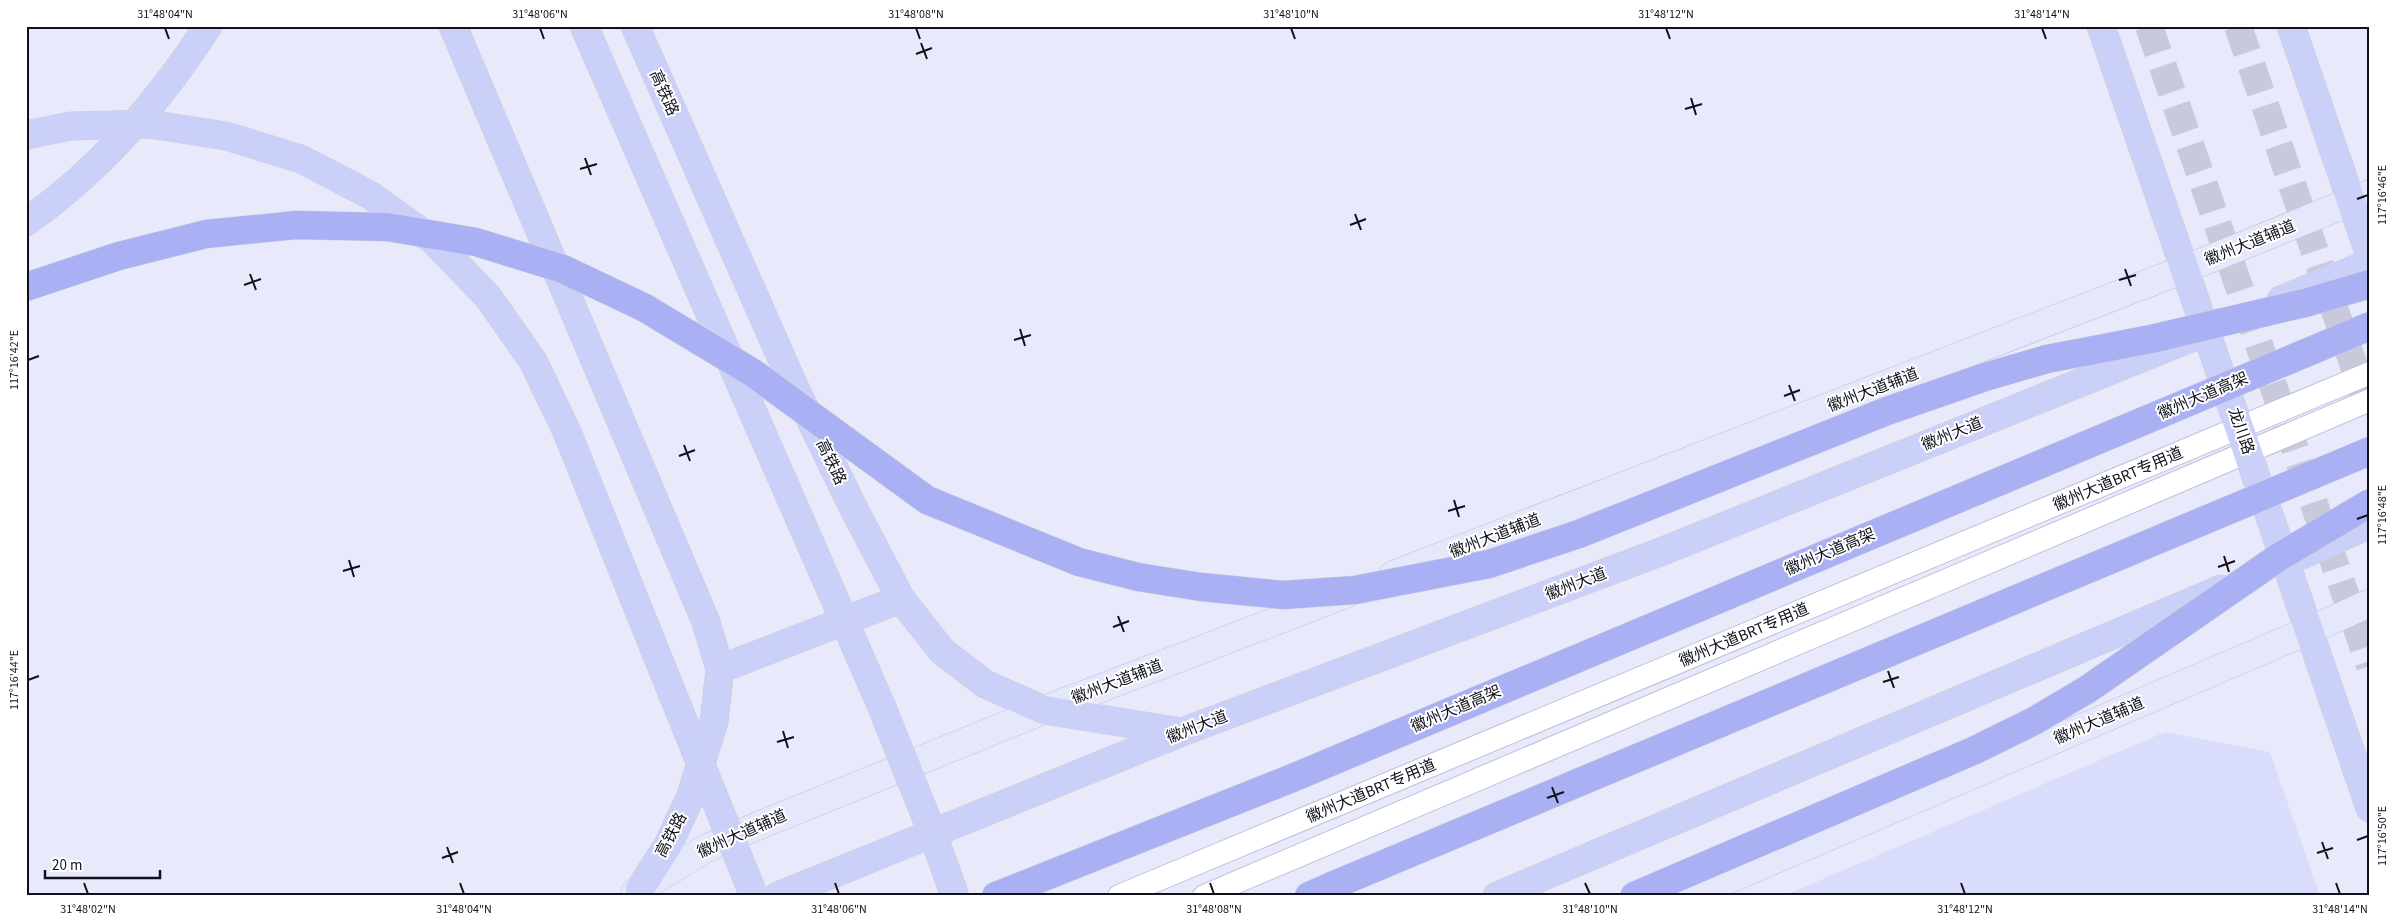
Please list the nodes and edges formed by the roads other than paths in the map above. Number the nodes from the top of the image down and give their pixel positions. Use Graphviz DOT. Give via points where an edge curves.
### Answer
graph roads {
  1 [pos="208,26"];
  2 [pos="453,26"];
  3 [pos="584,26"];
  4 [pos="635,26"];
  5 [pos="2101,26"];
  6 [pos="2291,26"];
  7 [pos="26,135"];
  8 [pos="2360,198"];
  9 [pos="26,222"];
  10 [pos="2370,256"];
  11 [pos="2370,263"];
  12 [pos="2185,269"];
  13 [pos="2370,284"];
  14 [pos="26,287"];
  15 [pos="2370,326"];
  16 [pos="2206,332"];
  17 [pos="2370,373"];
  18 [pos="2370,400"];
  19 [pos="2244,440"];
  20 [pos="2370,451"];
  21 [pos="2370,503"];
  22 [pos="2370,524"];
  23 [pos="2285,562"];
  24 [pos="901,598"];
  25 [pos="2370,603"];
  26 [pos="2308,631"];
  27 [pos="720,669"];
  28 [pos="1044,710"];
  29 [pos="1182,732"];
  30 [pos="2370,808"];
  31 [pos="635,892"];
  32 [pos="754,896"];
  33 [pos="778,896"];
  34 [pos="955,896"];
  35 [pos="996,896"];
  36 [pos="1119,896"];
  37 [pos="1204,896"];
  38 [pos="1309,896"];
  39 [pos="1497,896"];
  40 [pos="1634,896"];
  41 [pos="1690,896"];
  1 -- 9 [label="main road" via="181,68 122,140 54,202"];
  2 -- 27 [label="main road, 高铁路" via="706,622"];
  3 -- 34 [label="main road, bridge" via="881,705"];
  4 -- 24 [label="main road, 高铁路" via="793,384"];
  5 -- 12 [label="main road, 龙川路"];
  6 -- 8 [label="main road"];
  7 -- 32 [label="main road, bridge" via="71,126 149,124 226,136 301,159 370,195 434,241 488,297 533,361 567,432"];
  8 -- 10 [label="main road"];
  8 -- 12 [label="street, 徽州大道辅道"];
  11 -- 16 [label="main road, 徽州大道"];
  12 -- 16 [label="main road, 龙川路"];
  12 -- 28 [label="street, 徽州大道辅道"];
  13 -- 14 [label="highway, bridge" via="2305,303 2047,359 1985,377 1887,411 1579,534 1489,564 1354,590 1283,595 1138,577 1088,564 927,500 753,373 645,308 563,269 476,242 387,228 287,226 206,234 119,256"];
  15 -- 35 [label="highway, 徽州大道高架, bridge" via="1290,779"];
  16 -- 19 [label="main road, 龙川路"];
  16 -- 29 [label="main road, 徽州大道" via="1663,551"];
  17 -- 19 [label="lane, 徽州大道BRT专用道"];
  18 -- 19 [label="lane, 徽州大道BRT专用道"];
  19 -- 23 [label="main road, 龙川路"];
  19 -- 36 [label="lane, 徽州大道BRT专用道"];
  19 -- 37 [label="lane, 徽州大道BRT专用道"];
  20 -- 38 [label="highway, bridge"];
  21 -- 40 [label="highway, bridge" via="2279,558 2088,689 2034,721 1963,755"];
  22 -- 23 [label="main road"];
  23 -- 26 [label="main road, 龙川路"];
  23 -- 39 [label="main road"];
  24 -- 27 [label="main road"];
  24 -- 28 [label="main road, 高铁路" via="942,651 986,684"];
  25 -- 26 [label="street, 徽州大道辅道"];
  26 -- 30 [label="main road, 龙川路"];
  26 -- 41 [label="street, 徽州大道辅道"];
  27 -- 31 [label="main road, 高铁路" via="714,722 690,798 669,843"];
  28 -- 29 [label="main road, 高铁路"];
  28 -- 31 [label="street, 徽州大道辅道" via="705,849"];
  29 -- 33 [label="main road, 徽州大道"];
}
